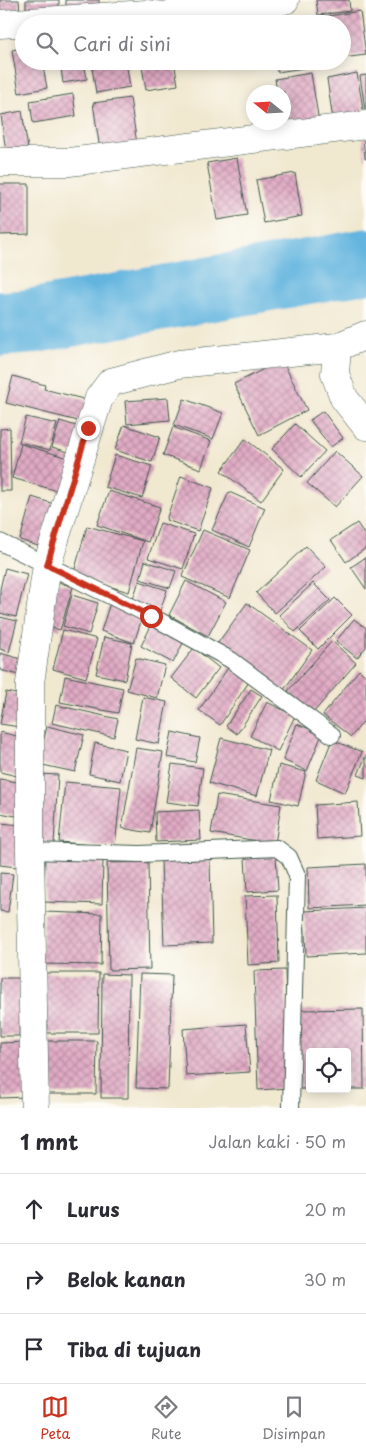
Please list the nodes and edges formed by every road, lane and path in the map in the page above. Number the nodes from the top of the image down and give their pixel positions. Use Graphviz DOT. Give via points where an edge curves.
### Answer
graph roads {
  1 [pos="285,0"];
  2 [pos="131,15"];
  3 [pos="154,15"];
  4 [pos="171,15"];
  5 [pos="15,23"];
  6 [pos="0,24"];
  7 [pos="366,125"];
  8 [pos="0,162"];
  9 [pos="366,335"];
  10 [pos="337,347"];
  11 [pos="366,426"];
  12 [pos="0,542"];
  13 [pos="47,565"];
  14 [pos="332,735"];
  15 [pos="30,851"];
  16 [pos="34,1108"];
  17 [pos="291,1108"];
  1 -- 4 [label="street"];
  2 -- 3 [label="street"];
  5 -- 6 [label="street"];
  7 -- 8 [label="street" via="69,162"];
  9 -- 10 [label="street"];
  10 -- 11 [label="street" via="335,374 344,398"];
  10 -- 13 [label="street" via="179,364 111,382 98,398"];
  12 -- 13 [label="lane"];
  13 -- 14 [label="lane" via="231,660"];
  13 -- 15 [label="street" via="30,683"];
  15 -- 16 [label="street"];
  15 -- 17 [label="lane" via="140,854 277,848 290,857 297,875"];
}
